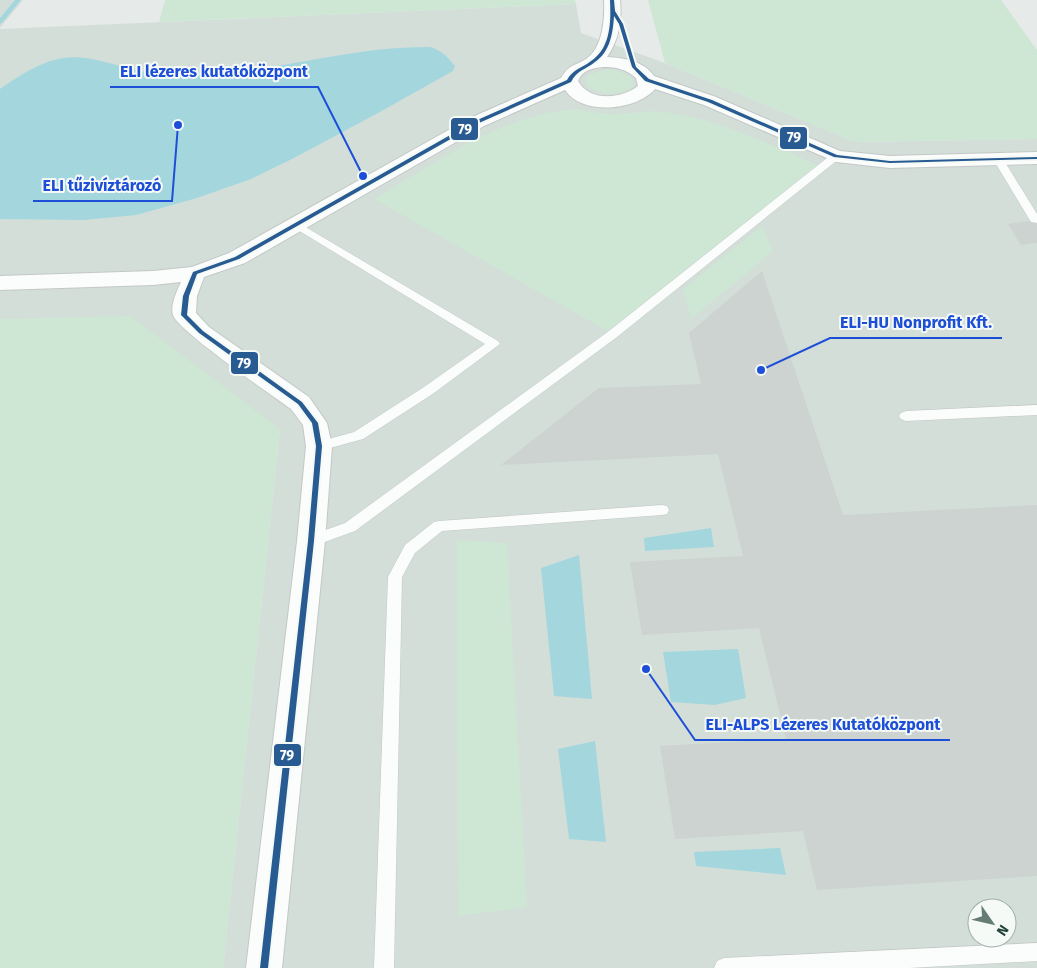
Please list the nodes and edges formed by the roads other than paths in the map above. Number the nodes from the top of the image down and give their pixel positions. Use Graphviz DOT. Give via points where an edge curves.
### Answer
graph roads {
  1 [pos="613,5"];
  2 [pos="592,63"];
  3 [pos="634,67"];
  4 [pos="647,80"];
  5 [pos="569,81"];
  6 [pos="583,96"];
  7 [pos="634,97"];
  8 [pos="735,113"];
  9 [pos="477,122"];
  10 [pos="836,156"];
  11 [pos="1037,158"];
  12 [pos="998,159"];
  13 [pos="1036,220"];
  14 [pos="297,225"];
  15 [pos="194,273"];
  16 [pos="0,283"];
  17 [pos="1037,410"];
  18 [pos="906,416"];
  19 [pos="319,446"];
  20 [pos="662,510"];
  21 [pos="311,541"];
  22 [pos="1037,952"];
  23 [pos="757,967"];
  24 [pos="264,968"];
  25 [pos="384,968"];
  26 [pos="724,968"];
  1 -- 2 [label="street" via="605,47 601,56"];
  1 -- 3 [label="street"];
  2 -- 3 [label="street" via="614,62"];
  2 -- 5 [label="street" via="576,70"];
  3 -- 4 [label="street"];
  4 -- 7 [label="street" via="647,87"];
  4 -- 8 [label="street"];
  5 -- 6 [label="street" via="575,92"];
  5 -- 9 [label="street"];
  6 -- 7 [label="street" via="609,102"];
  6 -- 9 [label="street"];
  7 -- 8 [label="street"];
  8 -- 10 [label="street"];
  9 -- 14 [label="street"];
  10 -- 12 [label="street" via="890,162"];
  10 -- 21 [label="lane" via="613,334 350,527"];
  11 -- 12 [label="street"];
  12 -- 13 [label="lane"];
  14 -- 15 [label="street" via="238,258"];
  14 -- 19 [label="lane" via="494,344 358,436"];
  15 -- 16 [label="street" via="153,278"];
  15 -- 19 [label="street" via="184,315 201,332 300,403 315,423"];
  17 -- 18 [label="lane"];
  19 -- 21 [label="street"];
  20 -- 25 [label="lane" via="439,526 410,549 395,577"];
  21 -- 24 [label="street"];
  22 -- 23 [label="lane"];
  23 -- 26 [label="lane"];
}
